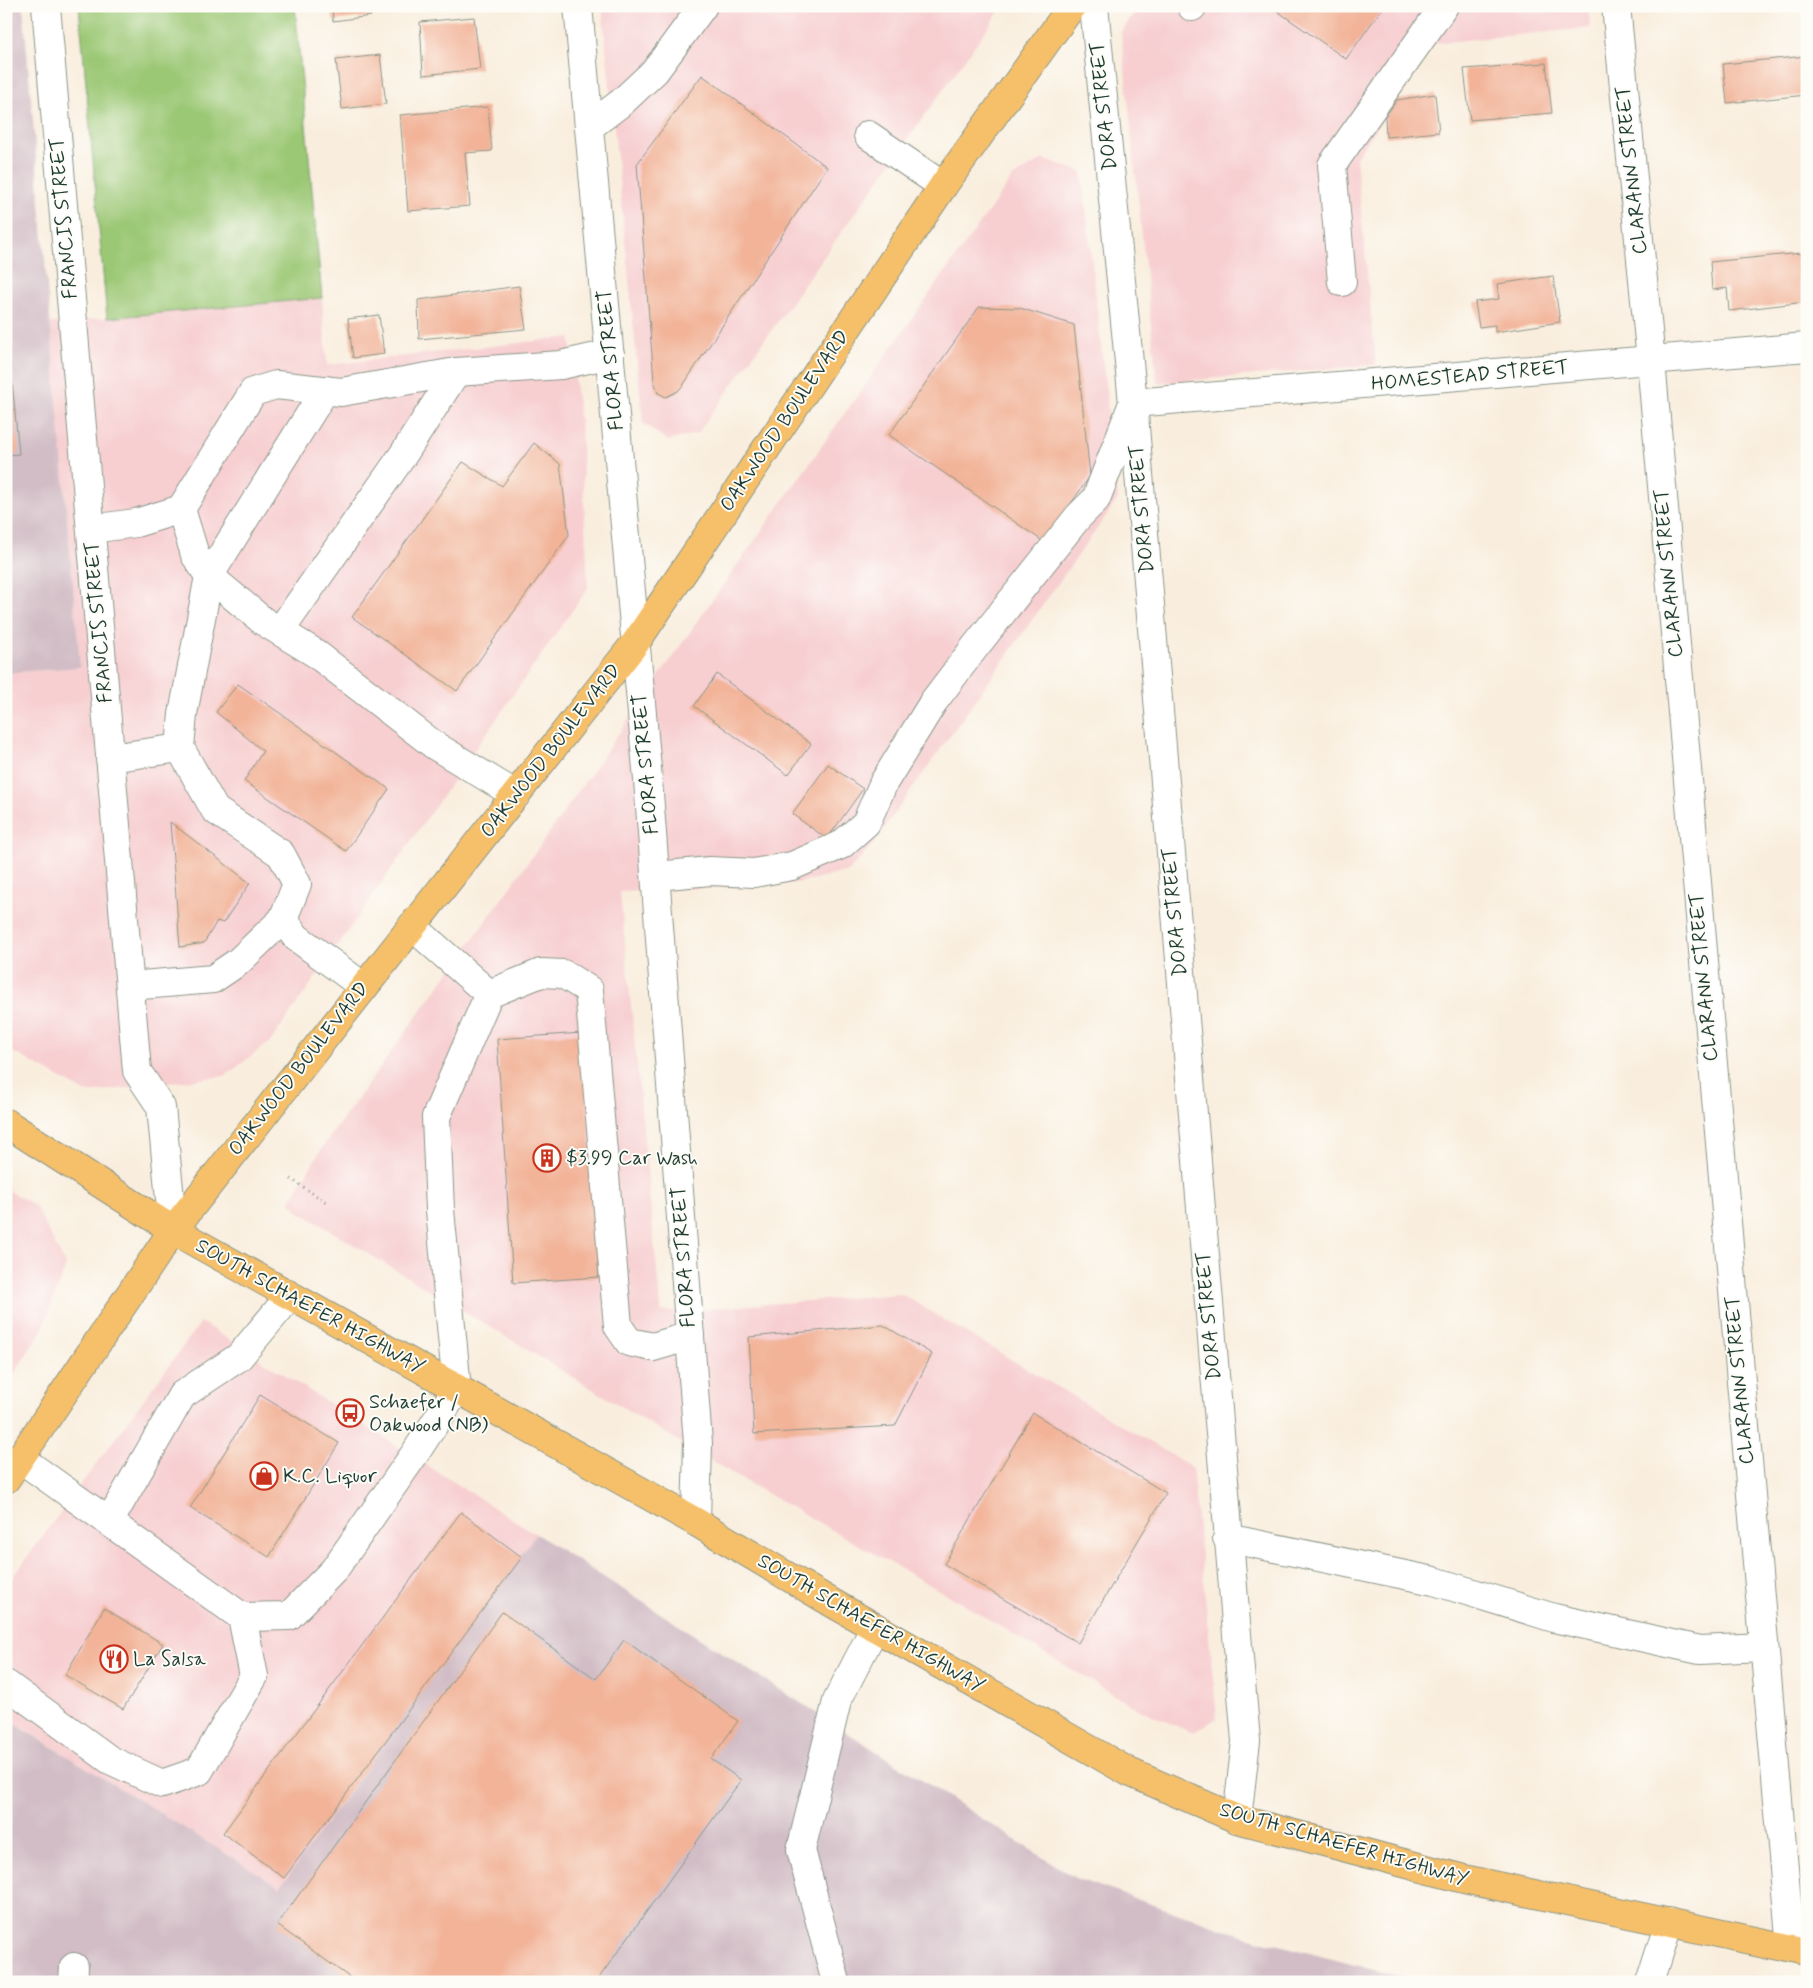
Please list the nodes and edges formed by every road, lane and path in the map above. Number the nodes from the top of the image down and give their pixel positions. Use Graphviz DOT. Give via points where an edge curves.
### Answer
graph roads {
  1 [pos="46,6"];
  2 [pos="578,6"];
  3 [pos="703,6"];
  4 [pos="1072,6"];
  5 [pos="1094,6"];
  6 [pos="1616,6"];
  7 [pos="1437,9"];
  8 [pos="589,127"];
  9 [pos="868,135"];
  10 [pos="943,186"];
  11 [pos="1342,282"];
  12 [pos="1807,347"];
  13 [pos="610,354"];
  14 [pos="1651,360"];
  15 [pos="456,372"];
  16 [pos="324,390"];
  17 [pos="1133,403"];
  18 [pos="181,509"];
  19 [pos="91,529"];
  20 [pos="209,576"];
  21 [pos="280,631"];
  22 [pos="636,642"];
  23 [pos="180,748"];
  24 [pos="110,758"];
  25 [pos="516,795"];
  26 [pos="656,876"];
  27 [pos="283,919"];
  28 [pos="412,926"];
  29 [pos="130,986"];
  30 [pos="364,987"];
  31 [pos="489,994"];
  32 [pos="6,1123"];
  33 [pos="291,1179"];
  34 [pos="326,1202"];
  35 [pos="173,1230"];
  36 [pos="290,1296"];
  37 [pos="690,1336"];
  38 [pos="457,1389"];
  39 [pos="14,1469"];
  40 [pos="109,1522"];
  41 [pos="696,1522"];
  42 [pos="1227,1538"];
  43 [pos="242,1617"];
  44 [pos="875,1627"];
  45 [pos="1763,1647"];
  46 [pos="6,1684"];
  47 [pos="1237,1819"];
  48 [pos="1670,1922"];
  49 [pos="1799,1950"];
  50 [pos="836,1982"];
  51 [pos="1650,1982"];
  1 -- 19 [label="street, FRANCIS STREET"];
  2 -- 8 [label="street, FLORA STREET"];
  3 -- 8 [label="street" via="655,71"];
  4 -- 10 [label="main road, OAKWOOD BOULEVARD"];
  5 -- 17 [label="street, DORA STREET"];
  6 -- 14 [label="street, CLARANN STREET"];
  7 -- 11 [label="street" via="1332,165"];
  8 -- 13 [label="street, FLORA STREET"];
  9 -- 10 [label="street"];
  10 -- 22 [label="main road, OAKWOOD BOULEVARD"];
  12 -- 14 [label="street, HOMESTEAD STREET"];
  13 -- 15 [label="street" via="561,365"];
  13 -- 22 [label="street, FLORA STREET"];
  14 -- 17 [label="street, HOMESTEAD STREET"];
  14 -- 45 [label="street, CLARANN STREET"];
  15 -- 16 [label="street" via="341,392"];
  15 -- 21 [label="street"];
  16 -- 18 [label="street" via="276,385 253,392"];
  16 -- 20 [label="street"];
  17 -- 26 [label="street" via="1096,499 1078,517 934,701 884,782 866,823 841,845 792,866 754,873 710,871"];
  17 -- 42 [label="street, DORA STREET"];
  18 -- 19 [label="street" via="136,523"];
  18 -- 20 [label="street" via="195,555"];
  19 -- 24 [label="street, FRANCIS STREET"];
  20 -- 21 [label="street" via="262,621"];
  20 -- 23 [label="street"];
  21 -- 25 [label="street" via="315,653 434,745"];
  22 -- 25 [label="main road, OAKWOOD BOULEVARD"];
  22 -- 26 [label="street, FLORA STREET"];
  23 -- 24 [label="street"];
  23 -- 27 [label="street" via="214,810 282,854 297,884"];
  24 -- 29 [label="street, FRANCIS STREET"];
  25 -- 28 [label="main road, OAKWOOD BOULEVARD"];
  26 -- 37 [label="street, FLORA STREET"];
  27 -- 29 [label="street" via="238,962 213,979"];
  27 -- 30 [label="street" via="296,937"];
  28 -- 30 [label="main road, OAKWOOD BOULEVARD"];
  28 -- 31 [label="street"];
  29 -- 35 [label="street, FRANCIS STREET" via="137,1071 161,1108"];
  30 -- 35 [label="main road, OAKWOOD BOULEVARD"];
  31 -- 37 [label="street" via="541,973 563,974 589,990 618,1326 629,1342 653,1347"];
  31 -- 38 [label="street" via="436,1117 440,1210"];
  32 -- 35 [label="main road, SOUTH SCHAEFER HIGHWAY"];
  33 -- 34 [label="path"];
  35 -- 36 [label="main road, SOUTH SCHAEFER HIGHWAY"];
  35 -- 39 [label="main road, OAKWOOD BOULEVARD"];
  36 -- 38 [label="main road, SOUTH SCHAEFER HIGHWAY"];
  36 -- 40 [label="street" via="239,1357 182,1395"];
  37 -- 41 [label="street, FLORA STREET" via="698,1444"];
  38 -- 41 [label="main road, SOUTH SCHAEFER HIGHWAY"];
  38 -- 43 [label="street" via="334,1570 288,1616"];
  39 -- 40 [label="street"];
  40 -- 43 [label="street"];
  41 -- 44 [label="main road, SOUTH SCHAEFER HIGHWAY"];
  42 -- 45 [label="street" via="1434,1581 1554,1618 1700,1650"];
  42 -- 47 [label="street, DORA STREET" via="1246,1741"];
  43 -- 46 [label="street" via="254,1676 198,1771 162,1784 110,1760"];
  44 -- 47 [label="main road, SOUTH SCHAEFER HIGHWAY" via="1129,1772"];
  44 -- 50 [label="street" via="837,1701 801,1850"];
  45 -- 49 [label="street, CLARANN STREET"];
  47 -- 48 [label="main road, SOUTH SCHAEFER HIGHWAY" via="1464,1879"];
  48 -- 49 [label="main road, SOUTH SCHAEFER HIGHWAY"];
  48 -- 51 [label="street"];
}
